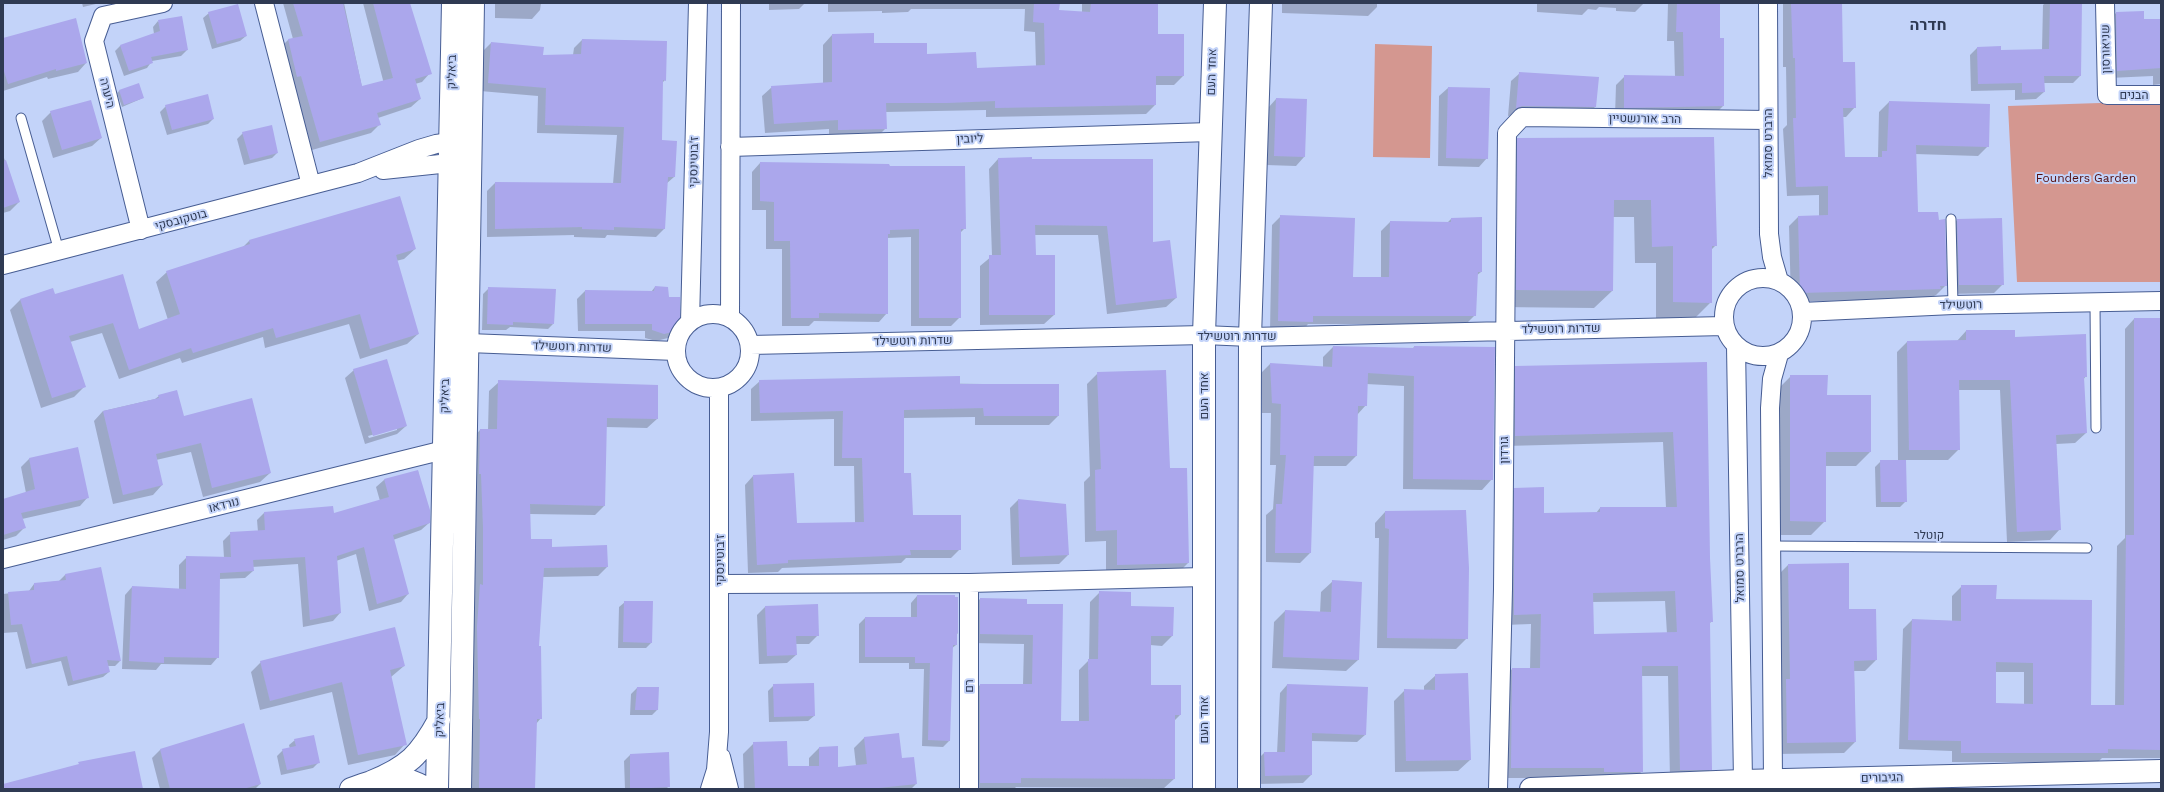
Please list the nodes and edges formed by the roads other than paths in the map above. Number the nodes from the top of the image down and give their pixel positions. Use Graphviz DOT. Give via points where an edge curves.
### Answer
graph roads {
  1 [pos="163,3"];
  2 [pos="264,3"];
  3 [pos="453,3"];
  4 [pos="474,3"];
  5 [pos="698,3"];
  6 [pos="731,3"];
  7 [pos="1215,3"];
  8 [pos="1260,3"];
  9 [pos="1768,3"];
  10 [pos="2105,3"];
  11 [pos="2107,95"];
  12 [pos="2161,95"];
  13 [pos="1522,117"];
  14 [pos="21,118"];
  15 [pos="1768,120"];
  16 [pos="1210,132"];
  17 [pos="730,147"];
  18 [pos="450,152"];
  19 [pos="471,153"];
  20 [pos="311,185"];
  21 [pos="1952,219"];
  22 [pos="141,230"];
  23 [pos="59,251"];
  24 [pos="3,265"];
  25 [pos="1779,281"];
  26 [pos="2161,301"];
  27 [pos="2095,303"];
  28 [pos="1953,304"];
  29 [pos="1802,312"];
  30 [pos="730,318"];
  31 [pos="690,322"];
  32 [pos="1724,326"];
  33 [pos="1505,331"];
  34 [pos="1204,335"];
  35 [pos="1250,337"];
  36 [pos="468,343"];
  37 [pos="750,345"];
  38 [pos="1736,346"];
  39 [pos="676,351"];
  40 [pos="1779,354"];
  41 [pos="719,388"];
  42 [pos="2096,428"];
  43 [pos="444,450"];
  44 [pos="1771,546"];
  45 [pos="2087,548"];
  46 [pos="3,559"];
  47 [pos="1204,577"];
  48 [pos="969,582"];
  49 [pos="720,584"];
  50 [pos="440,719"];
  51 [pos="719,732"];
  52 [pos="2161,771"];
  53 [pos="1743,785"];
  54 [pos="1773,785"];
  55 [pos="361,786"];
  56 [pos="428,789"];
  57 [pos="437,789"];
  58 [pos="460,789"];
  59 [pos="710,789"];
  60 [pos="729,789"];
  61 [pos="969,789"];
  62 [pos="1204,789"];
  63 [pos="1249,789"];
  64 [pos="1498,789"];
  65 [pos="1531,789"];
  1 -- 22 [label="street, היערה" via="103,16 94,41"];
  2 -- 20 [label="street"];
  3 -- 18 [label="street, ביאליק"];
  4 -- 19 [label="street, ביאליק"];
  5 -- 31 [label="street, ז'בוטינסקי"];
  6 -- 17 [label="street"];
  7 -- 16 [label="street, אחד העם"];
  8 -- 35 [label="street"];
  9 -- 15 [label="street, הרברט סמואל"];
  10 -- 11 [label="street, שניאורסון"];
  11 -- 12 [label="street, הבנים"];
  13 -- 15 [label="street, הרב אורנשטיין"];
  13 -- 33 [label="street, גורדון" via="1507,132"];
  14 -- 23 [label="lane"];
  15 -- 25 [label="street, הרברט סמואל" via="1769,234"];
  16 -- 17 [label="street, ליובין"];
  16 -- 34 [label="street, אחד העם"];
  17 -- 30 [label="street"];
  18 -- 19 [label="street"];
  18 -- 20 [label="street, בוטקובסקי" via="418,149 358,173"];
  18 -- 43 [label="street, ביאליק"];
  19 -- 36 [label="street, ביאליק"];
  20 -- 22 [label="street, בוטקובסקי"];
  21 -- 28 [label="lane"];
  22 -- 23 [label="street, בוטקובסקי"];
  23 -- 24 [label="street, בוטקובסקי"];
  25 -- 29 [label="street" via="1790,288 1798,299"];
  25 -- 32 [label="street" via="1767,278 1743,283 1727,301"];
  26 -- 27 [label="street, רוטשילד"];
  27 -- 28 [label="street, רוטשילד"];
  27 -- 42 [label="lane"];
  28 -- 29 [label="street, רוטשילד"];
  29 -- 40 [label="street" via="1798,337 1790,347"];
  30 -- 31 [label="street" via="717,314 704,315"];
  30 -- 37 [label="street" via="746,333"];
  31 -- 39 [label="street" via="682,331"];
  32 -- 33 [label="street, שדרות רוטשילד"];
  32 -- 38 [label="street"];
  33 -- 35 [label="street, שדרות רוטשילד"];
  33 -- 64 [label="street, גורדון"];
  34 -- 35 [label="street, שדרות רוטשילד"];
  34 -- 37 [label="street, שדרות רוטשילד"];
  34 -- 47 [label="street, אחד העם"];
  35 -- 63 [label="street"];
  36 -- 39 [label="street, שדרות רוטשילד"];
  36 -- 58 [label="street, ביאליק"];
  37 -- 41 [label="street" via="749,361 744,373 731,384"];
  38 -- 40 [label="street" via="1746,353 1757,356"];
  38 -- 53 [label="street, הרברט סמואל"];
  39 -- 41 [label="street" via="678,364 685,376 701,387"];
  40 -- 44 [label="street" via="1772,379 1770,408"];
  41 -- 49 [label="street, ז'בוטינסקי"];
  43 -- 46 [label="street, נורדאו"];
  43 -- 50 [label="street, ביאליק"];
  44 -- 45 [label="lane, קוטלר"];
  44 -- 54 [label="street"];
  47 -- 48 [label="street"];
  47 -- 62 [label="street, אחד העם"];
  48 -- 49 [label="street"];
  48 -- 61 [label="street, רם"];
  49 -- 51 [label="street, ז'בוטינסקי"];
  50 -- 55 [label="street" via="428,740 402,768"];
  50 -- 57 [label="street, ביאליק"];
  51 -- 59 [label="street, ז'בוטינסקי" via="716,770"];
  51 -- 60 [label="street, ז'בוטינסקי" via="722,763"];
  52 -- 54 [label="street, הגיבורים"];
  53 -- 54 [label="street, הגיבורים"];
  53 -- 65 [label="street, הגיבורים"];
  55 -- 56 [label="street" via="393,777 404,778"];
}
